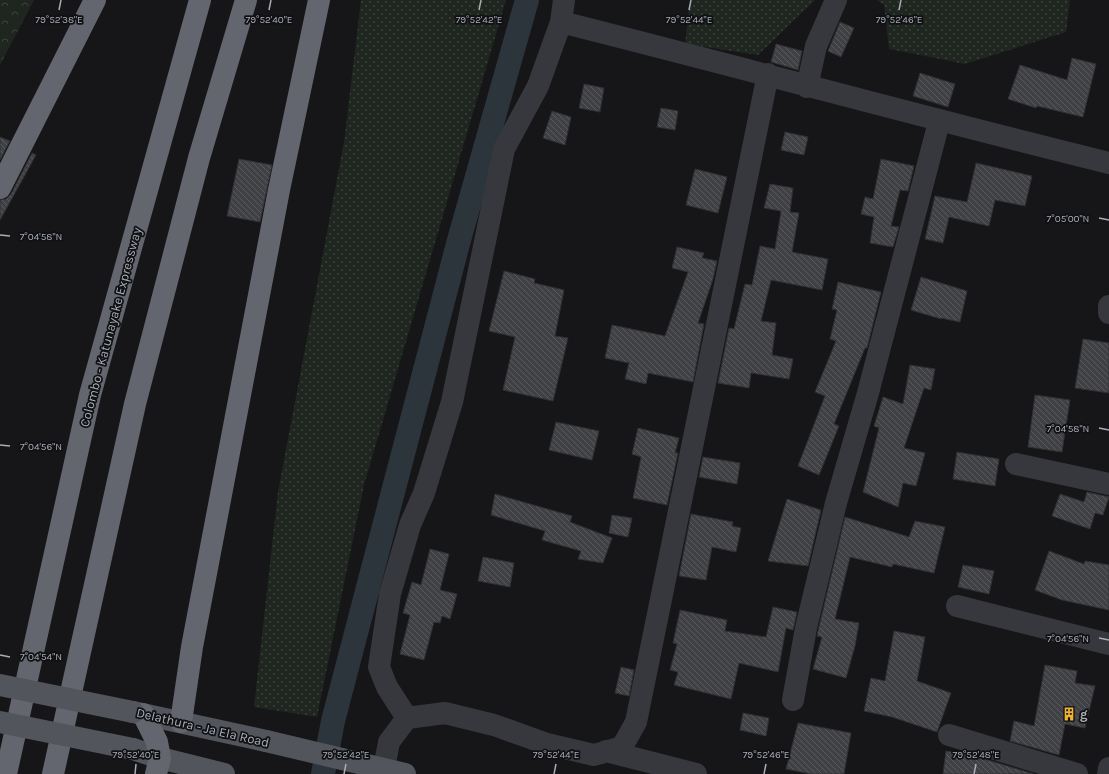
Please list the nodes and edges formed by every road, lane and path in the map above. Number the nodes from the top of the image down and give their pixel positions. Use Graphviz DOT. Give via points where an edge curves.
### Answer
graph roads {
  1 [pos="95,0"];
  2 [pos="200,0"];
  3 [pos="246,0"];
  4 [pos="318,0"];
  5 [pos="564,0"];
  6 [pos="836,0"];
  7 [pos="561,22"];
  8 [pos="768,74"];
  9 [pos="808,87"];
  10 [pos="939,122"];
  11 [pos="1109,163"];
  12 [pos="0,188"];
  13 [pos="1109,306"];
  14 [pos="1109,313"];
  15 [pos="1016,464"];
  16 [pos="1109,484"];
  17 [pos="957,606"];
  18 [pos="1109,644"];
  19 [pos="0,685"];
  20 [pos="793,700"];
  21 [pos="138,713"];
  22 [pos="407,718"];
  23 [pos="0,722"];
  24 [pos="181,722"];
  25 [pos="949,735"];
  26 [pos="606,751"];
  27 [pos="158,766"];
  28 [pos="1109,768"];
  29 [pos="6,774"];
  30 [pos="53,774"];
  31 [pos="224,774"];
  32 [pos="383,774"];
  33 [pos="405,774"];
  34 [pos="696,774"];
  35 [pos="1077,774"];
  36 [pos="1108,774"];
  1 -- 12 [label="highway"];
  2 -- 29 [label="highway, Colombo - Katunayake Expressway" via="90,395"];
  3 -- 30 [label="highway" via="199,158 135,404"];
  4 -- 24 [label="highway" via="195,631"];
  5 -- 7 [label="street"];
  6 -- 9 [label="street" via="816,46"];
  7 -- 8 [label="street"];
  7 -- 22 [label="street" via="538,86 504,149 452,402 424,493 410,525 390,594 379,667 387,687"];
  8 -- 9 [label="street"];
  8 -- 26 [label="street" via="636,722 622,746"];
  9 -- 10 [label="street"];
  10 -- 11 [label="street"];
  10 -- 20 [label="street" via="868,393 836,503 806,628"];
  13 -- 14 [label="street"];
  15 -- 16 [label="street"];
  17 -- 18 [label="street"];
  19 -- 21 [label="main road, Delathura - Ja Ela Road, bridge"];
  21 -- 24 [label="main road, Delathura - Ja Ela Road"];
  21 -- 27 [label="highway" via="157,742"];
  22 -- 26 [label="street" via="445,713 494,725 554,746 594,755"];
  22 -- 32 [label="street" via="389,742"];
  23 -- 27 [label="main road, bridge" via="133,749"];
  24 -- 33 [label="main road, Delathura - Ja Ela Road, bridge"];
  25 -- 35 [label="street"];
  26 -- 34 [label="street"];
  27 -- 31 [label="main road"];
  28 -- 36 [label="street"];
}
